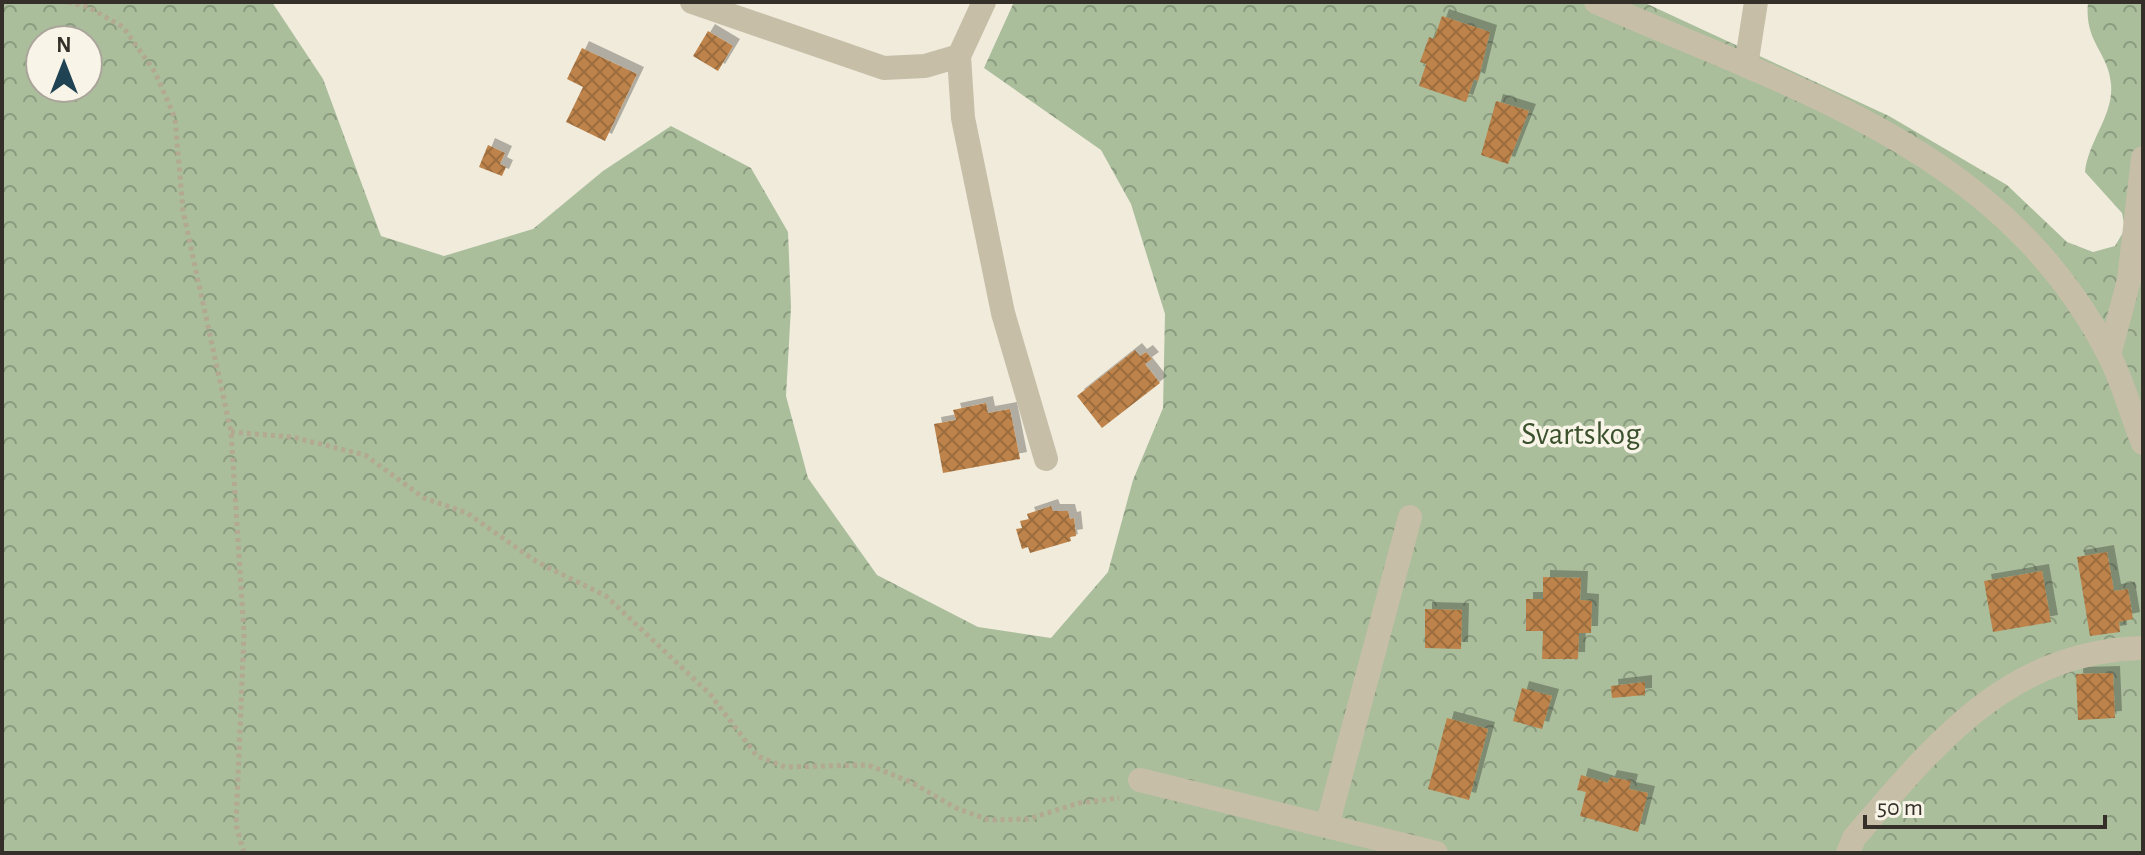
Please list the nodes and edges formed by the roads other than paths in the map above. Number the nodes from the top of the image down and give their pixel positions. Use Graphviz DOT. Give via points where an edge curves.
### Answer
graph roads {
  1 [pos="692,2"];
  2 [pos="984,2"];
  3 [pos="1596,2"];
  4 [pos="1756,2"];
  5 [pos="959,56"];
  6 [pos="1746,66"];
  7 [pos="2143,158"];
  8 [pos="2109,355"];
  9 [pos="2143,443"];
  10 [pos="1046,459"];
  11 [pos="1410,517"];
  12 [pos="2143,648"];
  13 [pos="1132,789"];
  14 [pos="1327,826"];
  15 [pos="1436,853"];
  16 [pos="1848,853"];
  1 -- 5 [label="street" via="884,68 925,66"];
  2 -- 5 [label="street"];
  3 -- 6 [label="street"];
  4 -- 6 [label="street"];
  5 -- 10 [label="street" via="963,118 987,244 1016,366"];
  6 -- 8 [label="street" via="1878,128 1983,195 2054,271"];
  7 -- 8 [label="street" via="2129,280"];
  8 -- 9 [label="street"];
  11 -- 14 [label="street"];
  12 -- 16 [label="street" via="2102,649 2059,660 2020,680 1933,747 1854,838"];
  13 -- 14 [label="street"];
  14 -- 15 [label="street"];
}
